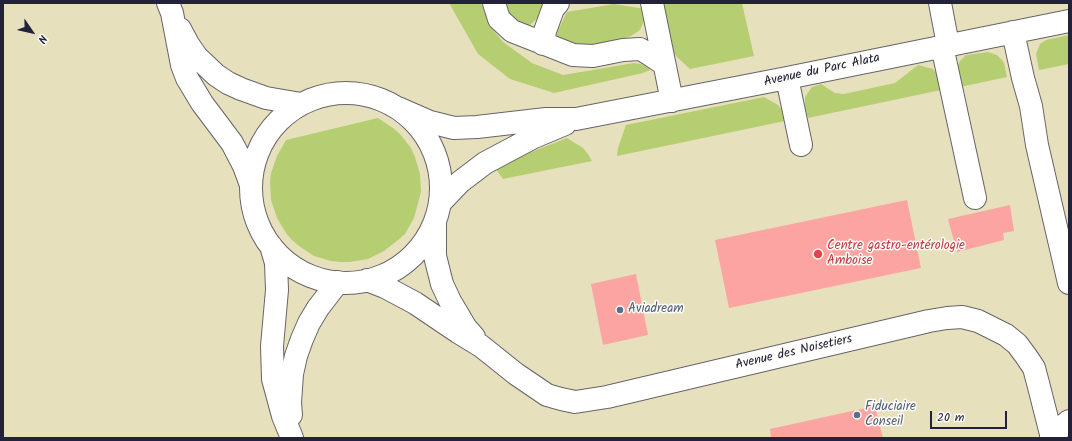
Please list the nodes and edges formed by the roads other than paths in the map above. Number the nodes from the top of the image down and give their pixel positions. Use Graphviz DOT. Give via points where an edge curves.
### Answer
graph roads {
  1 [pos="494,3"];
  2 [pos="558,3"];
  3 [pos="652,3"];
  4 [pos="940,3"];
  5 [pos="170,8"];
  6 [pos="1069,20"];
  7 [pos="1013,32"];
  8 [pos="542,44"];
  9 [pos="945,45"];
  10 [pos="664,64"];
  11 [pos="787,78"];
  12 [pos="672,100"];
  13 [pos="301,104"];
  14 [pos="398,108"];
  15 [pos="576,120"];
  16 [pos="801,146"];
  17 [pos="251,187"];
  18 [pos="975,198"];
  19 [pos="437,212"];
  20 [pos="271,246"];
  21 [pos="367,280"];
  22 [pos="338,282"];
  23 [pos="1069,283"];
  24 [pos="481,346"];
  25 [pos="1069,422"];
  26 [pos="1051,437"];
  27 [pos="293,438"];
  1 -- 8 [label="street" via="499,19 512,31"];
  2 -- 8 [label="street" via="553,9"];
  3 -- 10 [label="street"];
  4 -- 9 [label="street"];
  5 -- 13 [label="street" via="188,44 197,57 216,75 255,95"];
  5 -- 17 [label="street" via="187,78 232,143"];
  6 -- 7 [label="street, Avenue du Parc Alata"];
  7 -- 9 [label="street, Avenue du Parc Alata"];
  7 -- 23 [label="street"];
  8 -- 10 [label="street" via="573,55 593,56 640,49"];
  9 -- 11 [label="street, Avenue du Parc Alata"];
  9 -- 18 [label="street"];
  10 -- 12 [label="street"];
  11 -- 12 [label="street, Avenue du Parc Alata"];
  11 -- 16 [label="street"];
  12 -- 15 [label="street, Avenue du Parc Alata"];
  13 -- 14 [label="street" via="322,96 356,93 378,98"];
  13 -- 17 [label="street" via="283,117 268,134 258,154"];
  14 -- 15 [label="street, Avenue du Parc Alata" via="430,122 454,128 546,119"];
  14 -- 19 [label="street, Avenue des Noisetiers" via="422,130 433,149 439,170 441,192"];
  15 -- 19 [label="street, Avenue du Parc Alata" via="534,137 485,163 460,182"];
  17 -- 20 [label="street" via="256,218"];
  19 -- 21 [label="street, Avenue du Parc Alata" via="422,244 404,263 386,274"];
  19 -- 24 [label="street, Avenue des Noisetiers" via="435,256 442,284 459,316"];
  20 -- 22 [label="street, Avenue du Parc Alata" via="287,262 306,274"];
  20 -- 27 [label="street" via="276,264 277,290 272,346 274,378 283,416"];
  21 -- 22 [label="street, Avenue du Parc Alata"];
  21 -- 24 [label="street, Avenue des Noisetiers" via="402,295"];
  22 -- 27 [label="street" via="309,323 296,356 290,389"];
  24 -- 26 [label="street, Avenue des Noisetiers" via="547,395 574,402 614,396 929,321 962,317 978,321 1006,335 1026,356 1034,368"];
  25 -- 26 [label="street"];
}
